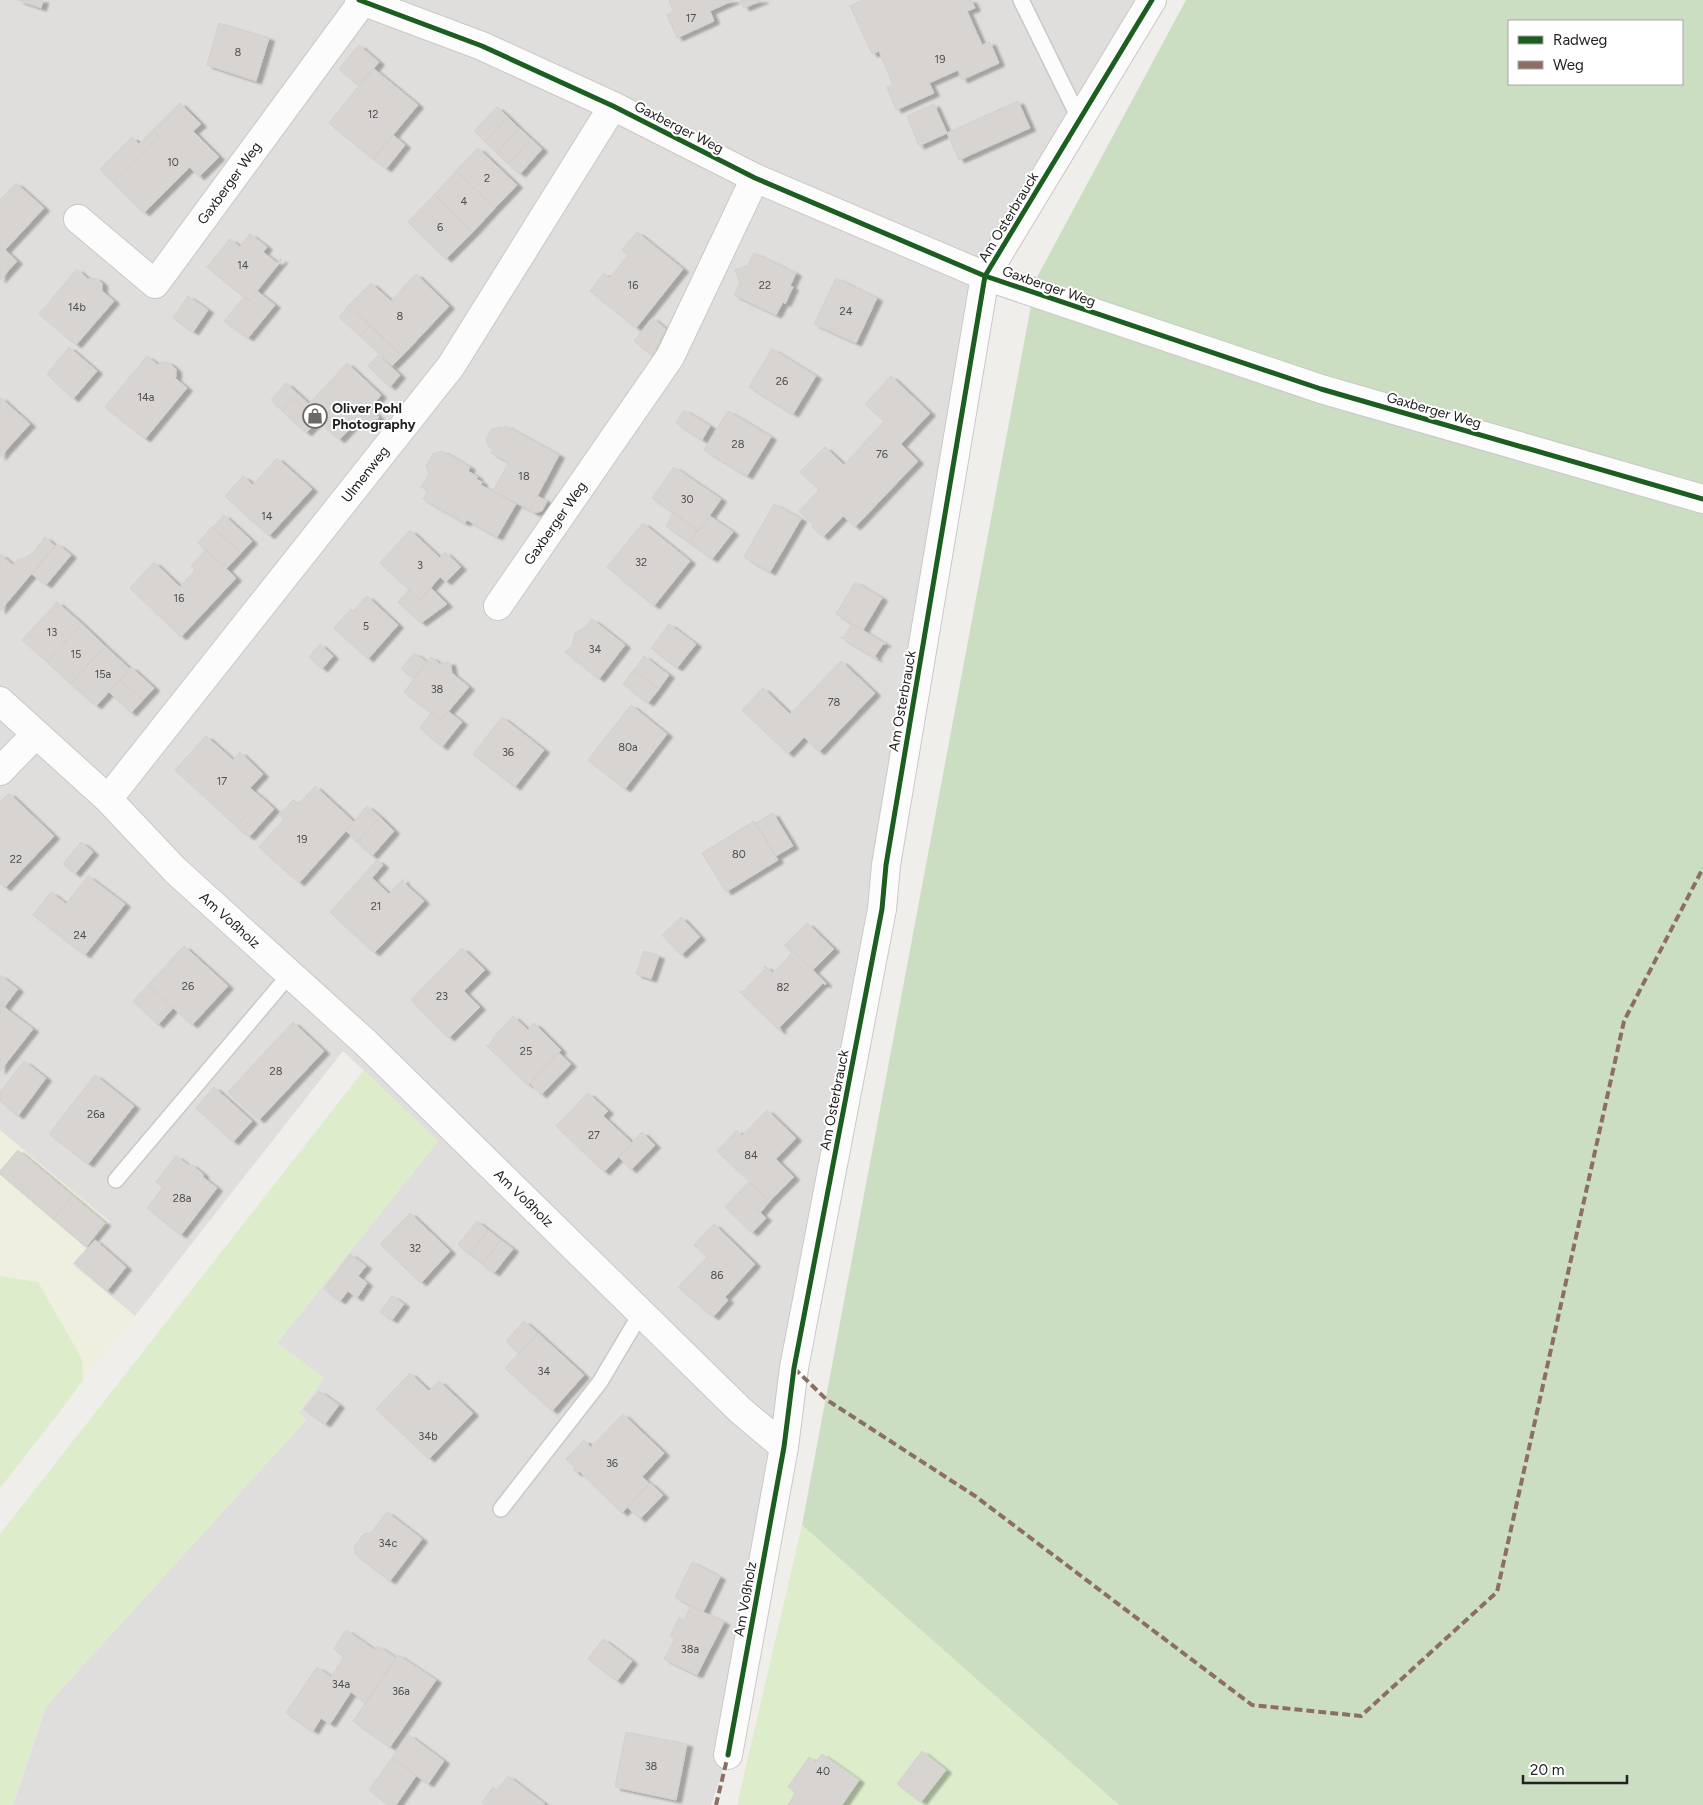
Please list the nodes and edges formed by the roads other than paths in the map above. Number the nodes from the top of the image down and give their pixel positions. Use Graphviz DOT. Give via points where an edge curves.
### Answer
graph roads {
  1 [pos="1021,0"];
  2 [pos="1152,0"];
  3 [pos="361,1"];
  4 [pos="613,106"];
  5 [pos="1080,120"];
  6 [pos="755,178"];
  7 [pos="78,219"];
  8 [pos="985,276"];
  9 [pos="1703,500"];
  10 [pos="498,606"];
  11 [pos="0,701"];
  12 [pos="36,734"];
  13 [pos="0,771"];
  14 [pos="108,799"];
  15 [pos="290,974"];
  16 [pos="116,1180"];
  17 [pos="641,1313"];
  18 [pos="784,1447"];
  19 [pos="502,1508"];
  20 [pos="728,1755"];
  1 -- 5 [label="lane"];
  2 -- 5 [label="street, Am Osterbrauck"];
  3 -- 4 [label="street, Gaxberger Weg" via="482,46"];
  3 -- 7 [label="street, Gaxberger Weg" via="155,284"];
  4 -- 6 [label="street, Gaxberger Weg"];
  4 -- 14 [label="street, Ulmenweg" via="451,366"];
  5 -- 8 [label="street, Am Osterbrauck"];
  6 -- 8 [label="street, Gaxberger Weg"];
  6 -- 10 [label="street, Gaxberger Weg" via="670,357"];
  8 -- 9 [label="street, Gaxberger Weg" via="1321,389"];
  8 -- 18 [label="street, Am Osterbrauck" via="886,865 882,909 794,1368"];
  11 -- 12 [label="street, Am Voßholz"];
  12 -- 13 [label="street"];
  12 -- 14 [label="street, Am Voßholz"];
  14 -- 15 [label="street, Am Voßholz" via="175,870"];
  15 -- 16 [label="lane"];
  15 -- 17 [label="street, Am Voßholz"];
  17 -- 18 [label="street, Am Voßholz" via="740,1410"];
  17 -- 19 [label="lane" via="600,1382"];
  18 -- 20 [label="street, Am Voßholz"];
}
